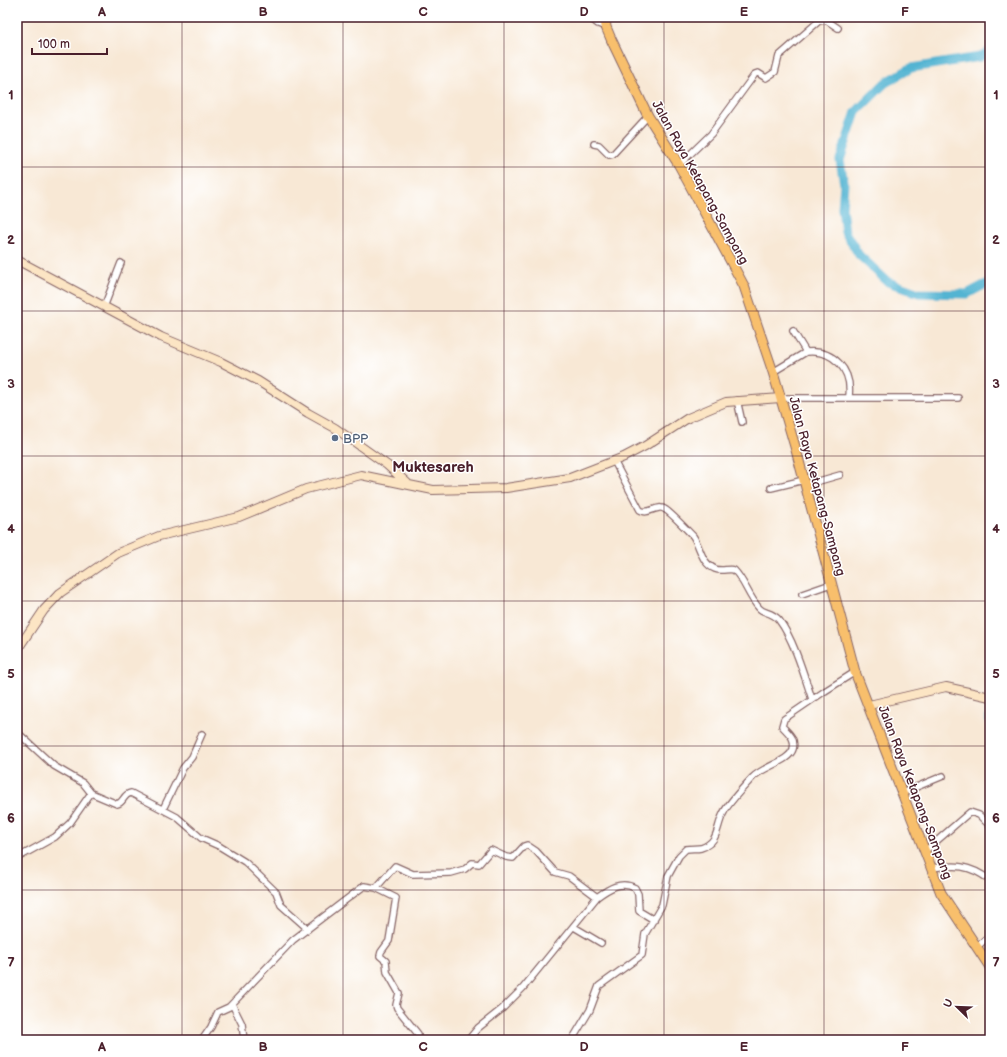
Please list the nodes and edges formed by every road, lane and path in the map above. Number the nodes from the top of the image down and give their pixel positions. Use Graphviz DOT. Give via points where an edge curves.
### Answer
graph roads {
  1 [pos="589,17"];
  2 [pos="605,17"];
  3 [pos="606,27"];
  4 [pos="838,28"];
  5 [pos="648,116"];
  6 [pos="594,144"];
  7 [pos="679,165"];
  8 [pos="17,260"];
  9 [pos="122,263"];
  10 [pos="104,307"];
  11 [pos="793,331"];
  12 [pos="806,352"];
  13 [pos="773,372"];
  14 [pos="849,396"];
  15 [pos="781,398"];
  16 [pos="958,398"];
  17 [pos="737,400"];
  18 [pos="742,422"];
  19 [pos="614,461"];
  20 [pos="840,474"];
  21 [pos="805,482"];
  22 [pos="407,484"];
  23 [pos="771,488"];
  24 [pos="831,584"];
  25 [pos="802,594"];
  26 [pos="17,650"];
  27 [pos="855,672"];
  28 [pos="990,697"];
  29 [pos="812,699"];
  30 [pos="869,705"];
  31 [pos="17,732"];
  32 [pos="202,734"];
  33 [pos="943,776"];
  34 [pos="91,793"];
  35 [pos="902,794"];
  36 [pos="163,809"];
  37 [pos="990,826"];
  38 [pos="924,852"];
  39 [pos="17,858"];
  40 [pos="931,868"];
  41 [pos="990,880"];
  42 [pos="376,888"];
  43 [pos="597,897"];
  44 [pos="654,920"];
  45 [pos="574,927"];
  46 [pos="308,929"];
  47 [pos="990,935"];
  48 [pos="601,943"];
  49 [pos="977,947"];
  50 [pos="990,967"];
  51 [pos="232,1004"];
  52 [pos="202,1040"];
  53 [pos="244,1040"];
  54 [pos="417,1040"];
  55 [pos="468,1040"];
  56 [pos="572,1040"];
  1 -- 3 [label="street"];
  2 -- 3 [label="main road, Jalan Raya Ketapang-Sampang"];
  3 -- 5 [label="main road, Jalan Raya Ketapang-Sampang"];
  4 -- 7 [label="street" via="826,20 819,21 779,56 775,72 766,78 755,74 711,134"];
  5 -- 6 [label="street" via="613,154 609,155 599,145"];
  5 -- 7 [label="main road, Jalan Raya Ketapang-Sampang"];
  7 -- 13 [label="main road, Jalan Raya Ketapang-Sampang" via="744,286"];
  8 -- 10 [label="main road"];
  9 -- 10 [label="street"];
  10 -- 22 [label="main road" via="162,338 240,371 280,393 387,464"];
  11 -- 12 [label="street"];
  12 -- 13 [label="street"];
  12 -- 14 [label="street" via="828,355 840,363 849,377"];
  13 -- 15 [label="main road, Jalan Raya Ketapang-Sampang"];
  14 -- 15 [label="street"];
  14 -- 16 [label="street"];
  15 -- 17 [label="main road"];
  15 -- 21 [label="main road, Jalan Raya Ketapang-Sampang"];
  17 -- 18 [label="street"];
  17 -- 19 [label="main road" via="688,418 645,446"];
  19 -- 22 [label="main road" via="570,478 506,488 433,490"];
  19 -- 29 [label="street" via="640,510 645,512 659,507 666,509 693,536 701,555 709,564 717,570 734,570 758,608 772,613 780,621"];
  20 -- 21 [label="street"];
  21 -- 23 [label="street"];
  21 -- 24 [label="main road, Jalan Raya Ketapang-Sampang"];
  22 -- 26 [label="main road" via="361,475 306,489 239,517 144,541 118,553 60,593 44,610"];
  24 -- 25 [label="street"];
  24 -- 27 [label="main road, Jalan Raya Ketapang-Sampang"];
  27 -- 29 [label="street"];
  27 -- 30 [label="main road, Jalan Raya Ketapang-Sampang"];
  28 -- 30 [label="main road" via="956,688 941,688"];
  29 -- 44 [label="street" via="782,722 782,726 793,740 790,755 766,767 751,779 725,810 718,833 712,841 700,848 686,849 681,853 668,876 664,900"];
  30 -- 35 [label="main road, Jalan Raya Ketapang-Sampang"];
  31 -- 34 [label="street" via="54,766 83,784"];
  32 -- 36 [label="street"];
  33 -- 35 [label="street"];
  34 -- 36 [label="street" via="117,804 125,795 131,794"];
  34 -- 39 [label="street" via="62,831 35,850"];
  35 -- 38 [label="main road, Jalan Raya Ketapang-Sampang"];
  36 -- 46 [label="street" via="177,817 201,838 244,862 276,892 281,905"];
  37 -- 38 [label="street" via="979,815 970,812"];
  38 -- 40 [label="main road, Jalan Raya Ketapang-Sampang"];
  40 -- 41 [label="street" via="964,866"];
  40 -- 49 [label="main road, Jalan Raya Ketapang-Sampang" via="946,903"];
  42 -- 43 [label="street" via="395,866 413,874 455,873 472,863 479,864 491,850 513,858 526,845 536,851 554,872 569,876"];
  42 -- 46 [label="street" via="364,886"];
  42 -- 54 [label="street" via="396,898 389,941 380,956 386,961 387,972 399,993 397,1008 418,1034"];
  43 -- 44 [label="street" via="614,887 632,886 638,894 640,911"];
  43 -- 45 [label="street"];
  44 -- 56 [label="street" via="645,934 642,955 599,986 590,1010"];
  45 -- 48 [label="street"];
  45 -- 55 [label="street" via="563,937 523,988"];
  46 -- 51 [label="street" via="289,944"];
  47 -- 49 [label="street"];
  49 -- 50 [label="main road, Jalan Raya Ketapang-Sampang"];
  51 -- 52 [label="street" via="218,1012"];
  51 -- 53 [label="street" via="242,1024"];
}
